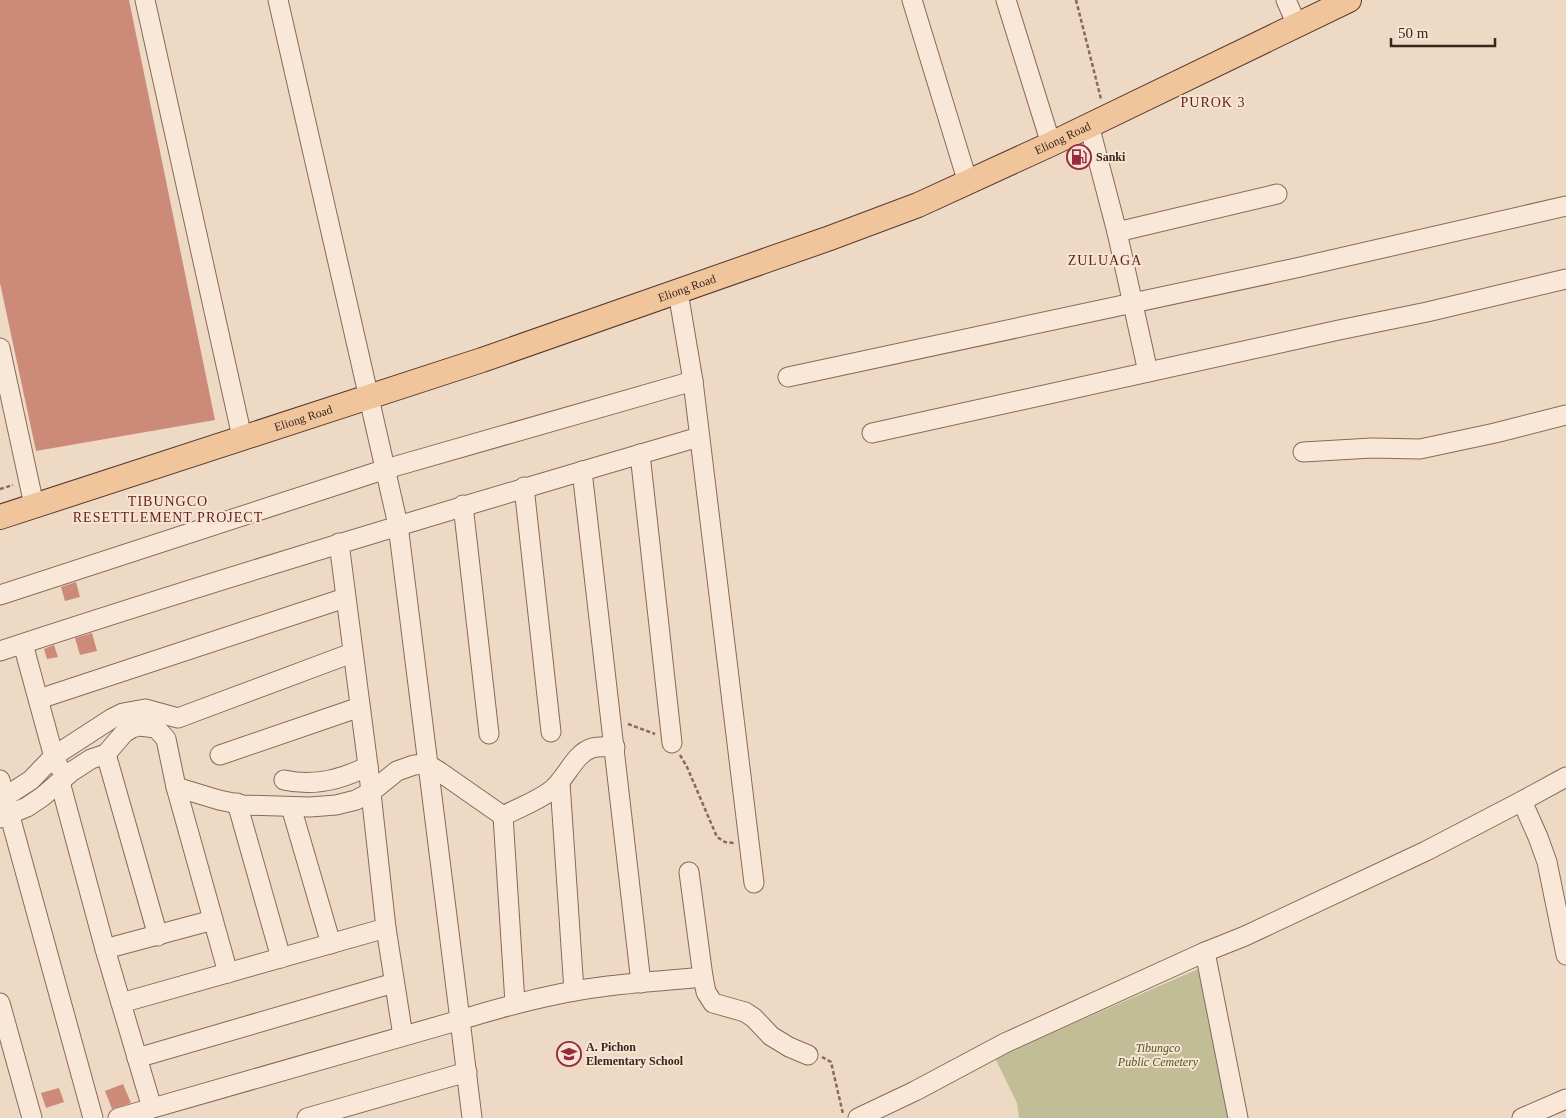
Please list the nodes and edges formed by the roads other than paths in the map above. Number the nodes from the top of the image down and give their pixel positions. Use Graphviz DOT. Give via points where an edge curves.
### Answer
graph roads {
  1 [pos="145,0"];
  2 [pos="278,0"];
  3 [pos="912,0"];
  4 [pos="1006,0"];
  5 [pos="1286,0"];
  6 [pos="1348,0"];
  7 [pos="1297,25"];
  8 [pos="1097,121"];
  9 [pos="1051,144"];
  10 [pos="968,183"];
  11 [pos="1278,194"];
  12 [pos="1566,206"];
  13 [pos="1117,232"];
  14 [pos="1566,279"];
  15 [pos="678,292"];
  16 [pos="1132,303"];
  17 [pos="0,348"];
  18 [pos="1148,372"];
  19 [pos="788,377"];
  20 [pos="693,381"];
  21 [pos="368,397"];
  22 [pos="1566,415"];
  23 [pos="872,433"];
  24 [pos="242,437"];
  25 [pos="699,437"];
  26 [pos="1303,452"];
  27 [pos="640,454"];
  28 [pos="386,469"];
  29 [pos="582,471"];
  30 [pos="524,487"];
  31 [pos="34,505"];
  32 [pos="463,505"];
  33 [pos="0,516"];
  34 [pos="398,525"];
  35 [pos="339,543"];
  36 [pos="0,595"];
  37 [pos="345,598"];
  38 [pos="23,644"];
  39 [pos="0,651"];
  40 [pos="352,653"];
  41 [pos="39,699"];
  42 [pos="360,707"];
  43 [pos="551,732"];
  44 [pos="489,734"];
  45 [pos="672,743"];
  46 [pos="615,747"];
  47 [pos="106,754"];
  48 [pos="220,755"];
  49 [pos="427,764"];
  50 [pos="368,766"];
  51 [pos="60,771"];
  52 [pos="1566,776"];
  53 [pos="284,780"];
  54 [pos="560,783"];
  55 [pos="176,787"];
  56 [pos="371,792"];
  57 [pos="1522,801"];
  58 [pos="3,802"];
  59 [pos="237,803"];
  60 [pos="291,807"];
  61 [pos="503,816"];
  62 [pos="689,872"];
  63 [pos="754,883"];
  64 [pos="213,920"];
  65 [pos="386,928"];
  66 [pos="158,936"];
  67 [pos="331,944"];
  68 [pos="105,950"];
  69 [pos="1204,952"];
  70 [pos="1566,955"];
  71 [pos="281,958"];
  72 [pos="228,973"];
  73 [pos="703,977"];
  74 [pos="394,983"];
  75 [pos="641,983"];
  76 [pos="574,991"];
  77 [pos="0,1003"];
  78 [pos="121,1003"];
  79 [pos="515,1003"];
  80 [pos="460,1020"];
  81 [pos="403,1036"];
  82 [pos="808,1055"];
  83 [pos="137,1058"];
  84 [pos="467,1072"];
  85 [pos="1566,1099"];
  86 [pos="152,1108"];
  87 [pos="32,1118"];
  88 [pos="93,1118"];
  89 [pos="118,1118"];
  90 [pos="307,1118"];
  91 [pos="472,1118"];
  92 [pos="858,1118"];
  93 [pos="1238,1118"];
  94 [pos="1522,1118"];
  1 -- 24 [label="street"];
  2 -- 21 [label="street"];
  3 -- 10 [label="street"];
  4 -- 9 [label="street"];
  5 -- 7 [label="street"];
  6 -- 7 [label="main road, Eliong Road"];
  7 -- 8 [label="main road, Eliong Road"];
  8 -- 9 [label="main road, Eliong Road"];
  8 -- 13 [label="street"];
  9 -- 10 [label="main road, Eliong Road"];
  10 -- 15 [label="main road, Eliong Road" via="909,209"];
  11 -- 13 [label="street"];
  12 -- 16 [label="street"];
  13 -- 16 [label="street"];
  14 -- 18 [label="street"];
  15 -- 20 [label="street"];
  15 -- 21 [label="main road, Eliong Road"];
  16 -- 18 [label="street"];
  16 -- 19 [label="street"];
  17 -- 31 [label="street"];
  18 -- 23 [label="street"];
  20 -- 25 [label="street"];
  20 -- 28 [label="street"];
  21 -- 24 [label="main road, Eliong Road"];
  21 -- 28 [label="street"];
  22 -- 26 [label="street" via="1420,449"];
  24 -- 31 [label="main road, Eliong Road"];
  25 -- 27 [label="street"];
  25 -- 63 [label="street"];
  27 -- 29 [label="street"];
  27 -- 45 [label="street"];
  28 -- 34 [label="street"];
  28 -- 36 [label="street"];
  29 -- 30 [label="street"];
  29 -- 46 [label="street"];
  30 -- 32 [label="street"];
  30 -- 43 [label="street"];
  31 -- 33 [label="main road, Eliong Road"];
  32 -- 34 [label="street"];
  32 -- 44 [label="street"];
  34 -- 35 [label="street"];
  34 -- 49 [label="street"];
  35 -- 37 [label="street"];
  35 -- 38 [label="street"];
  37 -- 40 [label="street"];
  37 -- 41 [label="street"];
  38 -- 39 [label="street"];
  38 -- 41 [label="street"];
  40 -- 42 [label="street"];
  40 -- 51 [label="street" via="178,718 145,709 124,713 111,719"];
  41 -- 51 [label="street"];
  42 -- 48 [label="street"];
  42 -- 50 [label="street"];
  46 -- 54 [label="street" via="585,751"];
  46 -- 75 [label="street"];
  47 -- 51 [label="street"];
  47 -- 55 [label="street" via="132,728 156,728 166,739"];
  47 -- 66 [label="street"];
  49 -- 56 [label="street" via="397,771"];
  49 -- 61 [label="street"];
  49 -- 80 [label="street"];
  50 -- 53 [label="street" via="337,780 310,784"];
  50 -- 56 [label="street"];
  51 -- 58 [label="street" via="31,780"];
  51 -- 58 [label="street" via="42,798"];
  51 -- 68 [label="street"];
  52 -- 57 [label="street"];
  54 -- 61 [label="street" via="548,793"];
  54 -- 76 [label="street"];
  55 -- 59 [label="street"];
  55 -- 64 [label="street"];
  56 -- 60 [label="street" via="356,800 336,804"];
  56 -- 65 [label="street"];
  57 -- 69 [label="street" via="1328,898"];
  57 -- 70 [label="street" via="1547,862"];
  58 -- 88 [label="street"];
  59 -- 60 [label="street"];
  59 -- 71 [label="street"];
  60 -- 67 [label="street"];
  61 -- 79 [label="street"];
  62 -- 73 [label="street"];
  64 -- 66 [label="street"];
  64 -- 72 [label="street"];
  65 -- 67 [label="street"];
  65 -- 74 [label="street"];
  66 -- 68 [label="street"];
  67 -- 71 [label="street"];
  68 -- 78 [label="street"];
  69 -- 92 [label="street" via="1005,1043 915,1092"];
  69 -- 93 [label="street"];
  71 -- 72 [label="street"];
  72 -- 78 [label="street"];
  73 -- 75 [label="street"];
  73 -- 82 [label="street" via="706,992 713,1003 745,1012 771,1036"];
  74 -- 81 [label="street"];
  74 -- 83 [label="street"];
  75 -- 76 [label="street"];
  76 -- 79 [label="street"];
  77 -- 87 [label="street"];
  78 -- 83 [label="street"];
  79 -- 80 [label="street"];
  80 -- 81 [label="street"];
  80 -- 84 [label="street"];
  81 -- 86 [label="street"];
  83 -- 86 [label="street"];
  84 -- 90 [label="street"];
  84 -- 91 [label="street"];
  85 -- 94 [label="street"];
  86 -- 89 [label="street"];
}
